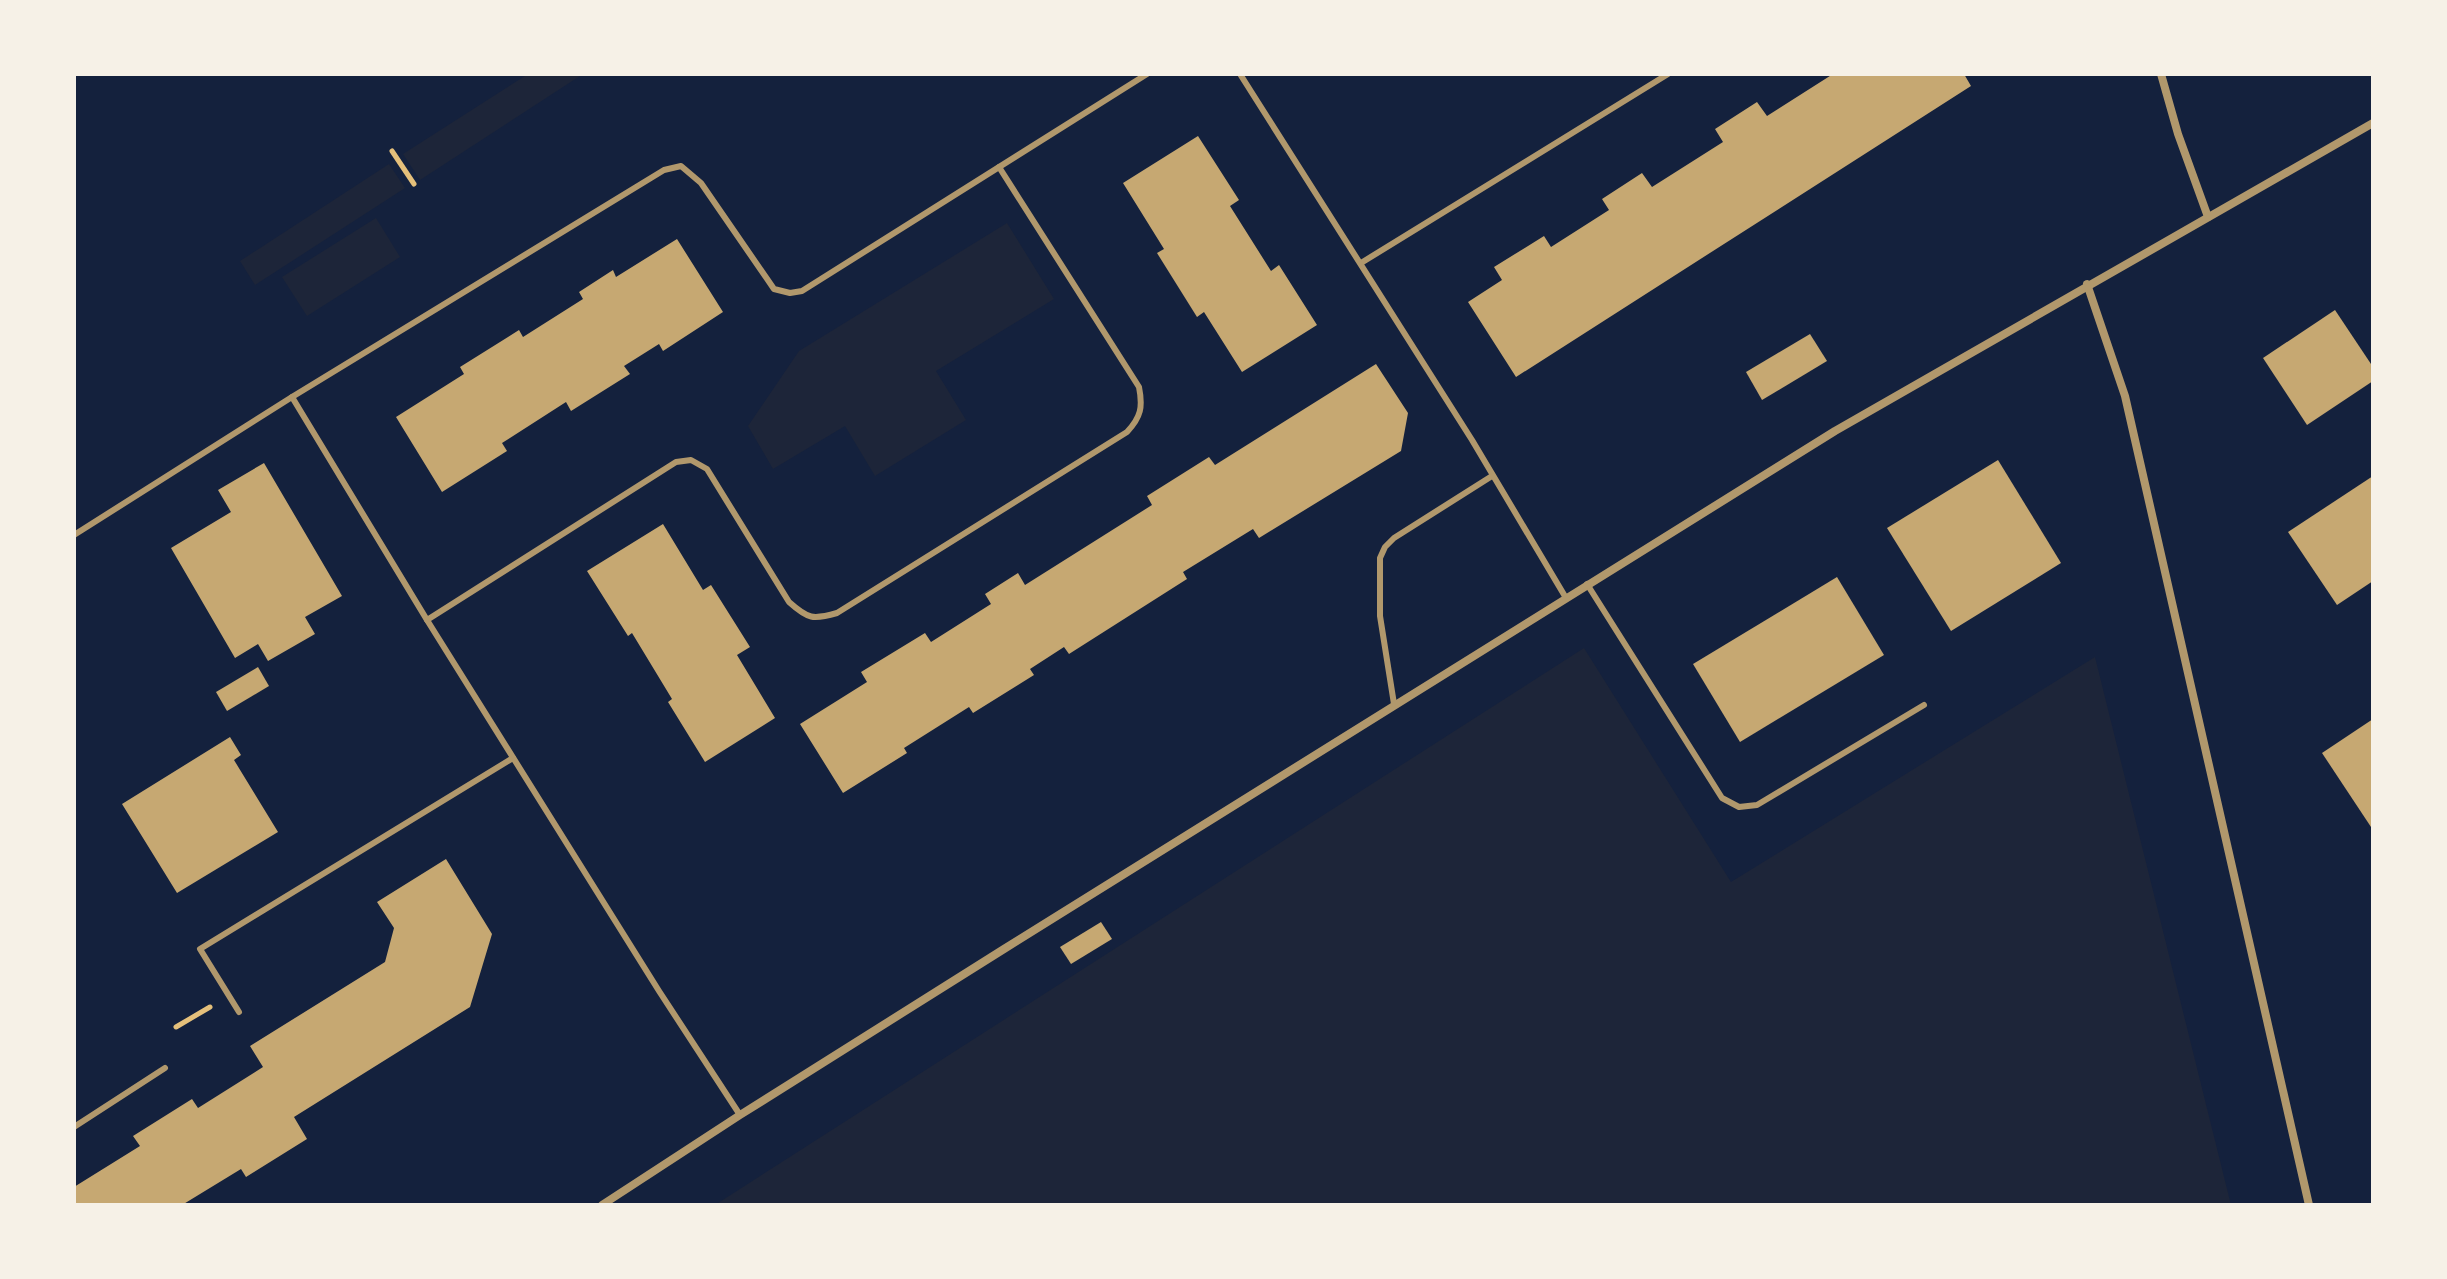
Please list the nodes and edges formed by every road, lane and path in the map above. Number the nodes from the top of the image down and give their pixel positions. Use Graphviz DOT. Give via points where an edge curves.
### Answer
graph roads {
  1 [pos="1240,74"];
  2 [pos="1668,74"];
  3 [pos="2161,74"];
  4 [pos="1142,75"];
  5 [pos="2373,123"];
  6 [pos="392,151"];
  7 [pos="999,167"];
  8 [pos="414,184"];
  9 [pos="2208,217"];
  10 [pos="1361,263"];
  11 [pos="2087,284"];
  12 [pos="292,397"];
  13 [pos="1492,476"];
  14 [pos="74,534"];
  15 [pos="1587,584"];
  16 [pos="1566,598"];
  17 [pos="427,620"];
  18 [pos="1394,704"];
  19 [pos="1924,705"];
  20 [pos="513,758"];
  21 [pos="229,996"];
  22 [pos="239,1012"];
  23 [pos="176,1027"];
  24 [pos="165,1068"];
  25 [pos="740,1115"];
  26 [pos="74,1127"];
  27 [pos="602,1205"];
  28 [pos="2309,1205"];
  1 -- 10 [label="lane"];
  2 -- 10 [label="lane"];
  3 -- 9 [label="street"];
  4 -- 7 [label="lane"];
  5 -- 9 [label="street"];
  6 -- 8 [label="path"];
  7 -- 12 [label="lane" via="802,291 790,293 774,289 692,172 681,166 664,170"];
  7 -- 17 [label="lane" via="1139,387 1139,419 1127,432 837,613 817,618 789,602 707,469 691,460 676,462"];
  9 -- 11 [label="street"];
  10 -- 13 [label="lane"];
  11 -- 15 [label="street"];
  11 -- 28 [label="street" via="2125,396"];
  12 -- 14 [label="lane"];
  12 -- 17 [label="lane"];
  13 -- 16 [label="lane"];
  13 -- 18 [label="lane" via="1394,538 1380,558 1380,616"];
  15 -- 16 [label="street"];
  15 -- 19 [label="lane" via="1722,798 1739,807 1757,805"];
  16 -- 18 [label="street"];
  17 -- 20 [label="lane"];
  18 -- 25 [label="street"];
  20 -- 21 [label="lane" via="200,949"];
  20 -- 25 [label="lane"];
  21 -- 22 [label="lane"];
  21 -- 23 [label="path"];
  24 -- 26 [label="lane"];
  25 -- 27 [label="street"];
}
